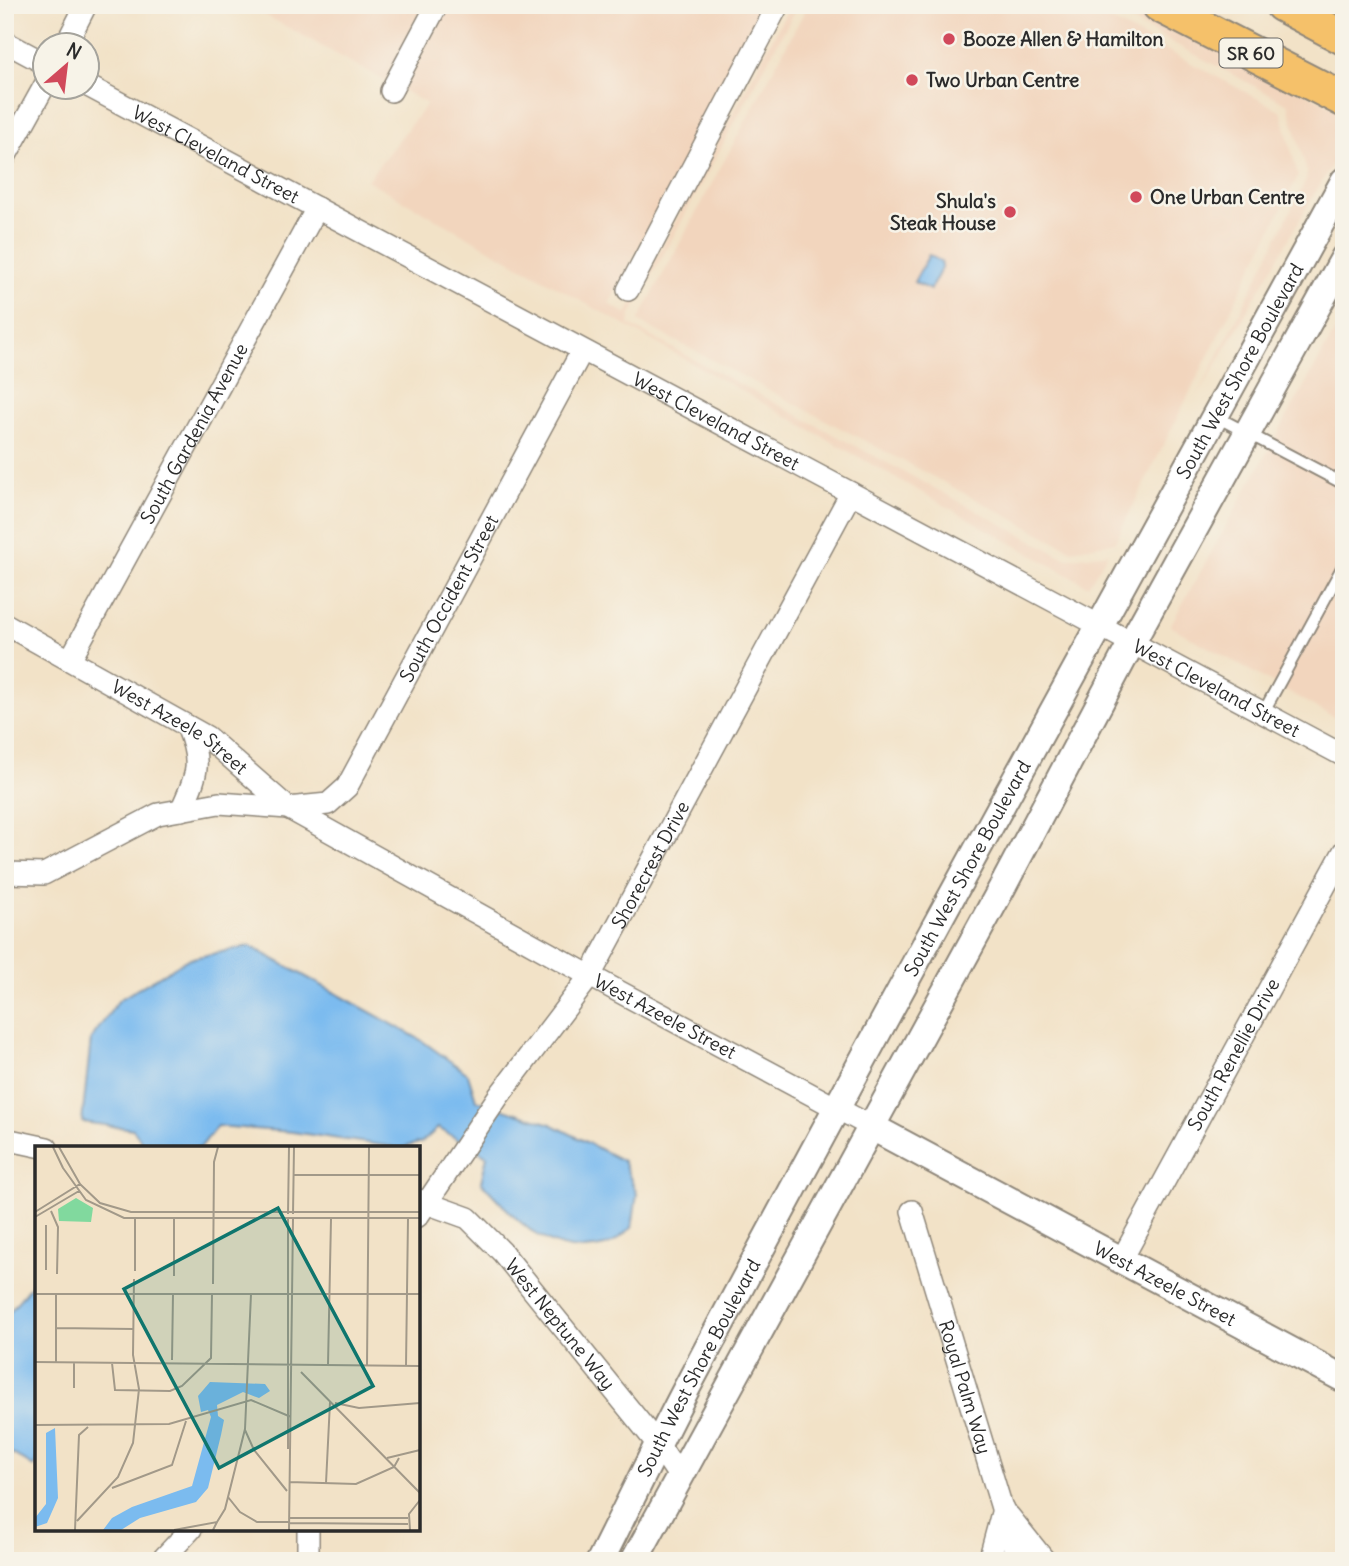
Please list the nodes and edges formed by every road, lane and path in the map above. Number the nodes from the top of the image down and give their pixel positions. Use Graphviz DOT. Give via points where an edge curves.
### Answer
graph roads {
  1 [pos="86,5"];
  2 [pos="437,5"];
  3 [pos="778,5"];
  4 [pos="1159,5"];
  5 [pos="1282,5"];
  6 [pos="72,32"];
  7 [pos="1344,38"];
  8 [pos="5,42"];
  9 [pos="32,56"];
  10 [pos="391,91"];
  11 [pos="102,93"];
  12 [pos="1344,100"];
  13 [pos="35,102"];
  14 [pos="5,157"];
  15 [pos="1344,181"];
  16 [pos="317,208"];
  17 [pos="1344,258"];
  18 [pos="628,290"];
  19 [pos="582,351"];
  20 [pos="1215,416"];
  21 [pos="1246,434"];
  22 [pos="1344,484"];
  23 [pos="851,493"];
  24 [pos="1344,564"];
  25 [pos="5,624"];
  26 [pos="1098,624"];
  27 [pos="1132,642"];
  28 [pos="71,658"];
  29 [pos="1263,713"];
  30 [pos="187,726"];
  31 [pos="1344,756"];
  32 [pos="288,808"];
  33 [pos="180,810"];
  34 [pos="1344,851"];
  35 [pos="5,873"];
  36 [pos="590,976"];
  37 [pos="839,1109"];
  38 [pos="872,1127"];
  39 [pos="5,1139"];
  40 [pos="38,1146"];
  41 [pos="422,1207"];
  42 [pos="912,1211"];
  43 [pos="1122,1259"];
  44 [pos="1344,1379"];
  45 [pos="659,1446"];
  46 [pos="679,1476"];
  47 [pos="1003,1509"];
  48 [pos="189,1531"];
  49 [pos="308,1531"];
  50 [pos="161,1561"];
  51 [pos="308,1561"];
  52 [pos="600,1561"];
  53 [pos="634,1561"];
  54 [pos="989,1561"];
  55 [pos="1018,1561"];
  56 [pos="1045,1561"];
  1 -- 6 [label="street"];
  2 -- 10 [label="street"];
  3 -- 18 [label="street"];
  4 -- 12 [label="main road, SR 60"];
  5 -- 7 [label="main road"];
  8 -- 9 [label="street"];
  11 -- 16 [label="street, West Cleveland Street"];
  13 -- 14 [label="street"];
  15 -- 20 [label="street, South West Shore Boulevard"];
  16 -- 19 [label="street, West Cleveland Street"];
  16 -- 28 [label="street, South Gardenia Avenue"];
  17 -- 21 [label="street, South West Shore Boulevard"];
  19 -- 23 [label="street, West Cleveland Street"];
  19 -- 32 [label="street, South Occident Street" via="347,787 328,804"];
  20 -- 21 [label="lane"];
  20 -- 26 [label="street, South West Shore Boulevard"];
  21 -- 22 [label="lane"];
  21 -- 27 [label="street, South West Shore Boulevard"];
  23 -- 26 [label="street, West Cleveland Street"];
  23 -- 36 [label="street, Shorecrest Drive"];
  24 -- 29 [label="lane"];
  25 -- 28 [label="street, West Azeele Street"];
  26 -- 27 [label="street, West Cleveland Street"];
  26 -- 37 [label="street, South West Shore Boulevard"];
  27 -- 29 [label="street, West Cleveland Street"];
  27 -- 38 [label="street, South West Shore Boulevard"];
  28 -- 30 [label="street, West Azeele Street"];
  29 -- 31 [label="street, West Cleveland Street"];
  30 -- 32 [label="street, West Azeele Street" via="207,737"];
  30 -- 33 [label="street" via="197,752 194,781"];
  32 -- 33 [label="street, South Occident Street" via="219,803"];
  32 -- 36 [label="street, West Azeele Street"];
  33 -- 35 [label="street, South Occident Street" via="158,814 44,874"];
  34 -- 43 [label="street, South Renellie Drive"];
  36 -- 37 [label="street, West Azeele Street"];
  36 -- 41 [label="street, Shorecrest Drive"];
  37 -- 38 [label="street, West Azeele Street"];
  37 -- 45 [label="street, South West Shore Boulevard"];
  38 -- 43 [label="street, West Azeele Street"];
  38 -- 46 [label="street, South West Shore Boulevard"];
  39 -- 40 [label="street"];
  41 -- 45 [label="street, West Neptune Way" via="468,1219 502,1252"];
  42 -- 47 [label="street, Royal Palm Way"];
  43 -- 44 [label="street, West Azeele Street"];
  45 -- 46 [label="street, West Neptune Way"];
  45 -- 52 [label="street, South West Shore Boulevard"];
  46 -- 53 [label="street, South West Shore Boulevard"];
  47 -- 54 [label="street"];
  47 -- 55 [label="street, Royal Palm Way"];
  47 -- 56 [label="street"];
  48 -- 50 [label="street"];
  49 -- 51 [label="street"];
}
